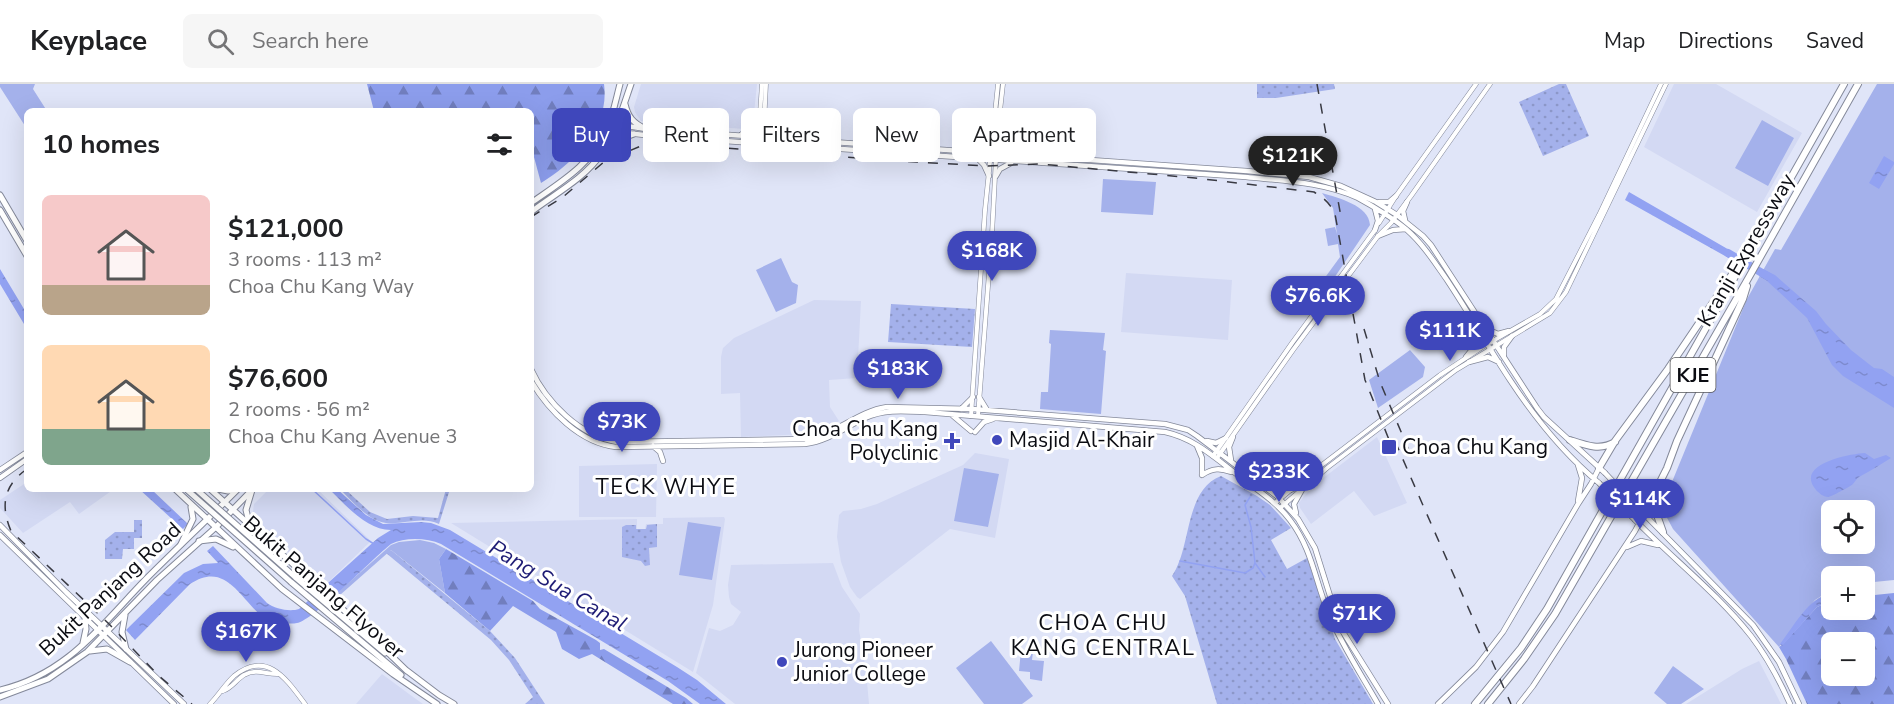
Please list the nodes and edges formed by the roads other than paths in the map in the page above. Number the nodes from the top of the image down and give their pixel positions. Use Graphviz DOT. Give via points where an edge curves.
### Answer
graph roads {
  1 [pos="620,84"];
  2 [pos="631,84"];
  3 [pos="762,84"];
  4 [pos="766,84"];
  5 [pos="998,84"];
  6 [pos="1003,84"];
  7 [pos="1476,84"];
  8 [pos="1490,84"];
  9 [pos="1661,84"];
  10 [pos="1666,84"];
  11 [pos="1844,84"];
  12 [pos="1858,84"];
  13 [pos="624,102"];
  14 [pos="615,108"];
  15 [pos="621,108"];
  16 [pos="762,108"];
  17 [pos="763,108"];
  18 [pos="996,108"];
  19 [pos="998,108"];
  20 [pos="643,128"];
  21 [pos="631,133"];
  22 [pos="634,134"];
  23 [pos="729,134"];
  24 [pos="631,135"];
  25 [pos="739,135"];
  26 [pos="741,142"];
  27 [pos="841,143"];
  28 [pos="841,150"];
  29 [pos="952,151"];
  30 [pos="952,157"];
  31 [pos="1096,160"];
  32 [pos="586,162"];
  33 [pos="594,162"];
  34 [pos="980,162"];
  35 [pos="990,162"];
  36 [pos="996,162"];
  37 [pos="1014,162"];
  38 [pos="989,176"];
  39 [pos="996,176"];
  40 [pos="0,195"];
  41 [pos="1396,196"];
  42 [pos="534,201"];
  43 [pos="1376,202"];
  44 [pos="1407,202"];
  45 [pos="1375,208"];
  46 [pos="1388,208"];
  47 [pos="0,210"];
  48 [pos="534,210"];
  49 [pos="1384,214"];
  50 [pos="1397,214"];
  51 [pos="1393,220"];
  52 [pos="1406,222"];
  53 [pos="1406,229"];
  54 [pos="1375,230"];
  55 [pos="24,236"];
  56 [pos="1378,236"];
  57 [pos="23,249"];
  58 [pos="24,252"];
  59 [pos="1737,269"];
  60 [pos="1750,277"];
  61 [pos="1485,327"];
  62 [pos="1480,331"];
  63 [pos="1511,333"];
  64 [pos="1493,340"];
  65 [pos="1490,346"];
  66 [pos="1497,346"];
  67 [pos="1504,358"];
  68 [pos="1468,359"];
  69 [pos="1499,362"];
  70 [pos="534,374"];
  71 [pos="534,386"];
  72 [pos="973,397"];
  73 [pos="979,397"];
  74 [pos="961,409"];
  75 [pos="972,409"];
  76 [pos="978,409"];
  77 [pos="987,410"];
  78 [pos="952,414"];
  79 [pos="971,416"];
  80 [pos="978,416"];
  81 [pos="995,417"];
  82 [pos="1233,437"];
  83 [pos="1226,438"];
  84 [pos="1202,440"];
  85 [pos="1570,440"];
  86 [pos="1616,441"];
  87 [pos="1196,444"];
  88 [pos="653,446"];
  89 [pos="1219,452"];
  90 [pos="24,454"];
  91 [pos="1215,457"];
  92 [pos="24,461"];
  93 [pos="663,461"];
  94 [pos="1577,462"];
  95 [pos="1234,464"];
  96 [pos="1599,468"];
  97 [pos="0,470"];
  98 [pos="1234,473"];
  99 [pos="0,478"];
  100 [pos="1594,479"];
  101 [pos="1264,487"];
  102 [pos="1303,488"];
  103 [pos="1293,489"];
  104 [pos="1657,489"];
  105 [pos="178,492"];
  106 [pos="190,492"];
  107 [pos="196,492"];
  108 [pos="200,492"];
  109 [pos="213,492"];
  110 [pos="235,492"];
  111 [pos="251,492"];
  112 [pos="252,492"];
  113 [pos="184,499"];
  114 [pos="225,503"];
  115 [pos="1280,503"];
  116 [pos="1578,504"];
  117 [pos="191,505"];
  118 [pos="233,510"];
  119 [pos="1643,512"];
  120 [pos="1298,519"];
  121 [pos="207,521"];
  122 [pos="1637,522"];
  123 [pos="0,525"];
  124 [pos="251,526"];
  125 [pos="215,528"];
  126 [pos="1663,532"];
  127 [pos="0,535"];
  128 [pos="199,541"];
  129 [pos="181,544"];
  130 [pos="1661,546"];
  131 [pos="1315,548"];
  132 [pos="237,549"];
  133 [pos="1624,549"];
  134 [pos="1310,555"];
  135 [pos="293,580"];
  136 [pos="125,614"];
  137 [pos="85,619"];
  138 [pos="103,625"];
  139 [pos="97,630"];
  140 [pos="109,631"];
  141 [pos="103,636"];
  142 [pos="83,644"];
  143 [pos="126,649"];
  144 [pos="87,652"];
  145 [pos="130,662"];
  146 [pos="407,671"];
  147 [pos="413,687"];
  148 [pos="0,690"];
  149 [pos="0,697"];
  150 [pos="174,704"];
  151 [pos="184,704"];
  152 [pos="210,704"];
  153 [pos="305,704"];
  154 [pos="437,704"];
  155 [pos="454,704"];
  156 [pos="1378,704"];
  157 [pos="1388,704"];
  158 [pos="1438,704"];
  159 [pos="1475,704"];
  160 [pos="1488,704"];
  161 [pos="1519,704"];
  162 [pos="1790,704"];
  163 [pos="1799,704"];
  1 -- 14 [label="main road"];
  2 -- 13 [label="main road"];
  3 -- 16 [label="street"];
  4 -- 17 [label="street"];
  5 -- 18 [label="street"];
  6 -- 19 [label="street"];
  7 -- 41 [label="street"];
  8 -- 44 [label="street"];
  9 -- 63 [label="street" via="1560,292 1549,307"];
  10 -- 63 [label="street" via="1566,292 1550,313"];
  11 -- 59 [label="highway, Kranji Expressway"];
  12 -- 60 [label="highway, Kranji Expressway / KJE"];
  13 -- 15 [label="main road"];
  13 -- 20 [label="main road" via="631,119"];
  21 -- 22 [label="main road"];
  22 -- 24 [label="main road"];
  22 -- 26 [label="main road"];
  23 -- 25 [label="main road"];
  27 -- 29 [label="main road"];
  28 -- 30 [label="main road"];
  31 -- 43 [label="main road" via="1309,177"];
  32 -- 42 [label="main road"];
  33 -- 48 [label="main road"];
  34 -- 38 [label="main road"];
  35 -- 38 [label="street"];
  36 -- 39 [label="street"];
  37 -- 39 [label="main road" via="1004,165"];
  37 -- 45 [label="main road" via="1299,182 1357,198"];
  38 -- 72 [label="street"];
  39 -- 73 [label="street"];
  40 -- 55 [label="main road"];
  41 -- 43 [label="main road" via="1389,202"];
  41 -- 46 [label="street"];
  43 -- 46 [label="main road"];
  44 -- 50 [label="street"];
  44 -- 52 [label="main road" via="1402,211"];
  45 -- 49 [label="main road"];
  45 -- 54 [label="main road"];
  46 -- 49 [label="street"];
  46 -- 50 [label="main road"];
  47 -- 57 [label="main road"];
  49 -- 51 [label="main road"];
  49 -- 54 [label="street"];
  50 -- 51 [label="street"];
  50 -- 52 [label="main road"];
  51 -- 53 [label="main road"];
  51 -- 56 [label="street"];
  52 -- 61 [label="main road" via="1431,245"];
  53 -- 56 [label="main road"];
  53 -- 62 [label="main road" via="1433,260"];
  54 -- 83 [label="street"];
  56 -- 82 [label="street"];
  57 -- 58 [label="main road"];
  59 -- 86 [label="highway"];
  59 -- 159 [label="highway, Kranji Expressway / KJE" via="1547,609"];
  60 -- 104 [label="highway"];
  60 -- 160 [label="highway, Kranji Expressway / KJE" via="1555,614"];
  61 -- 63 [label="main road" via="1495,333"];
  61 -- 64 [label="main road"];
  62 -- 65 [label="main road"];
  62 -- 68 [label="main road"];
  63 -- 64 [label="street"];
  63 -- 66 [label="street"];
  63 -- 67 [label="main road"];
  64 -- 65 [label="street"];
  64 -- 66 [label="main road"];
  65 -- 66 [label="street"];
  65 -- 68 [label="street"];
  65 -- 69 [label="main road"];
  66 -- 67 [label="main road"];
  67 -- 85 [label="main road" via="1544,417"];
  68 -- 69 [label="main road" via="1488,357"];
  68 -- 102 [label="street"];
  68 -- 103 [label="street" via="1383,418"];
  69 -- 94 [label="main road" via="1542,426"];
  70 -- 74 [label="main road" via="570,418 589,433 616,442 805,439 828,434 880,408"];
  71 -- 88 [label="main road" via="543,400 587,438 609,446"];
  72 -- 74 [label="main road"];
  72 -- 75 [label="street"];
  73 -- 76 [label="street"];
  73 -- 77 [label="main road"];
  74 -- 75 [label="main road"];
  75 -- 76 [label="main road"];
  75 -- 79 [label="street"];
  76 -- 77 [label="main road"];
  76 -- 80 [label="street"];
  77 -- 84 [label="main road" via="1166,424 1188,430"];
  78 -- 79 [label="main road"];
  78 -- 81 [label="main road" via="973,431"];
  78 -- 88 [label="main road" via="880,412 830,438 805,444"];
  79 -- 80 [label="main road"];
  80 -- 81 [label="main road"];
  81 -- 87 [label="main road" via="1165,432"];
  82 -- 89 [label="street"];
  82 -- 95 [label="main road" via="1229,452"];
  83 -- 84 [label="main road" via="1216,442"];
  83 -- 89 [label="street"];
  84 -- 89 [label="main road"];
  85 -- 86 [label="highway" via="1595,447"];
  85 -- 96 [label="main road"];
  86 -- 96 [label="highway"];
  87 -- 91 [label="main road"];
  87 -- 98 [label="main road" via="1202,458 1202,475 1217,469"];
  88 -- 93 [label="main road"];
  89 -- 91 [label="street"];
  89 -- 95 [label="main road"];
  90 -- 97 [label="main road"];
  91 -- 98 [label="main road"];
  92 -- 99 [label="main road"];
  94 -- 100 [label="main road"];
  94 -- 116 [label="main road" via="1582,478"];
  95 -- 101 [label="main road"];
  96 -- 100 [label="main road"];
  96 -- 119 [label="main road, bridge"];
  98 -- 115 [label="main road"];
  100 -- 116 [label="main road"];
  100 -- 122 [label="main road, bridge"];
  101 -- 103 [label="main road" via="1282,492"];
  101 -- 115 [label="main road"];
  102 -- 115 [label="street"];
  102 -- 120 [label="main road" via="1294,504"];
  103 -- 115 [label="street"];
  104 -- 119 [label="highway"];
  104 -- 126 [label="highway" via="1657,515"];
  105 -- 113 [label="main road"];
  106 -- 135 [label="main road, Bukit Panjang Flyover, bridge"];
  107 -- 113 [label="main road"];
  108 -- 135 [label="main road, Bukit Panjang Flyover, bridge"];
  109 -- 114 [label="main road"];
  110 -- 114 [label="main road, Bukit Panjang Road"];
  111 -- 118 [label="main road, Bukit Panjang Road"];
  112 -- 124 [label="main road" via="246,514"];
  113 -- 117 [label="main road"];
  114 -- 118 [label="main road"];
  114 -- 121 [label="main road, Bukit Panjang Road"];
  115 -- 120 [label="main road"];
  115 -- 134 [label="main road"];
  116 -- 158 [label="main road" via="1503,632 1476,667"];
  117 -- 121 [label="main road"];
  117 -- 129 [label="main road" via="192,519"];
  118 -- 124 [label="main road"];
  118 -- 125 [label="main road, Bukit Panjang Road"];
  119 -- 122 [label="main road"];
  119 -- 126 [label="main road"];
  120 -- 131 [label="main road"];
  121 -- 125 [label="main road"];
  121 -- 129 [label="main road, Bukit Panjang Road"];
  122 -- 130 [label="main road"];
  122 -- 133 [label="main road"];
  123 -- 138 [label="main road"];
  124 -- 146 [label="main road"];
  125 -- 128 [label="main road, Bukit Panjang Road"];
  125 -- 132 [label="main road"];
  126 -- 163 [label="main road" via="1753,625 1779,662"];
  127 -- 137 [label="main road"];
  128 -- 132 [label="main road" via="216,539"];
  128 -- 136 [label="main road, Bukit Panjang Road"];
  129 -- 138 [label="main road, Bukit Panjang Road"];
  130 -- 133 [label="main road" via="1641,541"];
  130 -- 162 [label="main road" via="1749,634"];
  131 -- 134 [label="main road"];
  131 -- 157 [label="main road" via="1343,632"];
  132 -- 147 [label="main road" via="301,604"];
  133 -- 161 [label="main road"];
  134 -- 156 [label="main road" via="1338,635"];
  135 -- 146 [label="main road, Bukit Panjang Flyover"];
  135 -- 147 [label="main road, Bukit Panjang Flyover"];
  136 -- 140 [label="main road, Bukit Panjang Road"];
  136 -- 143 [label="main road" via="122,632"];
  137 -- 139 [label="main road"];
  137 -- 142 [label="main road"];
  138 -- 139 [label="main road, Bukit Panjang Road"];
  138 -- 140 [label="main road"];
  139 -- 141 [label="main road"];
  139 -- 142 [label="main road, Bukit Panjang Road"];
  140 -- 141 [label="main road, Bukit Panjang Road"];
  140 -- 143 [label="main road"];
  141 -- 144 [label="main road, Bukit Panjang Road"];
  141 -- 145 [label="main road"];
  142 -- 148 [label="main road, Bukit Panjang Road" via="46,673"];
  143 -- 151 [label="main road"];
  144 -- 145 [label="main road" via="107,649"];
  144 -- 149 [label="main road, Bukit Panjang Road" via="48,679"];
  145 -- 150 [label="main road"];
  146 -- 155 [label="main road"];
  147 -- 154 [label="main road"];
  152 -- 153 [label="street" via="233,677 251,667 278,670"];
}
